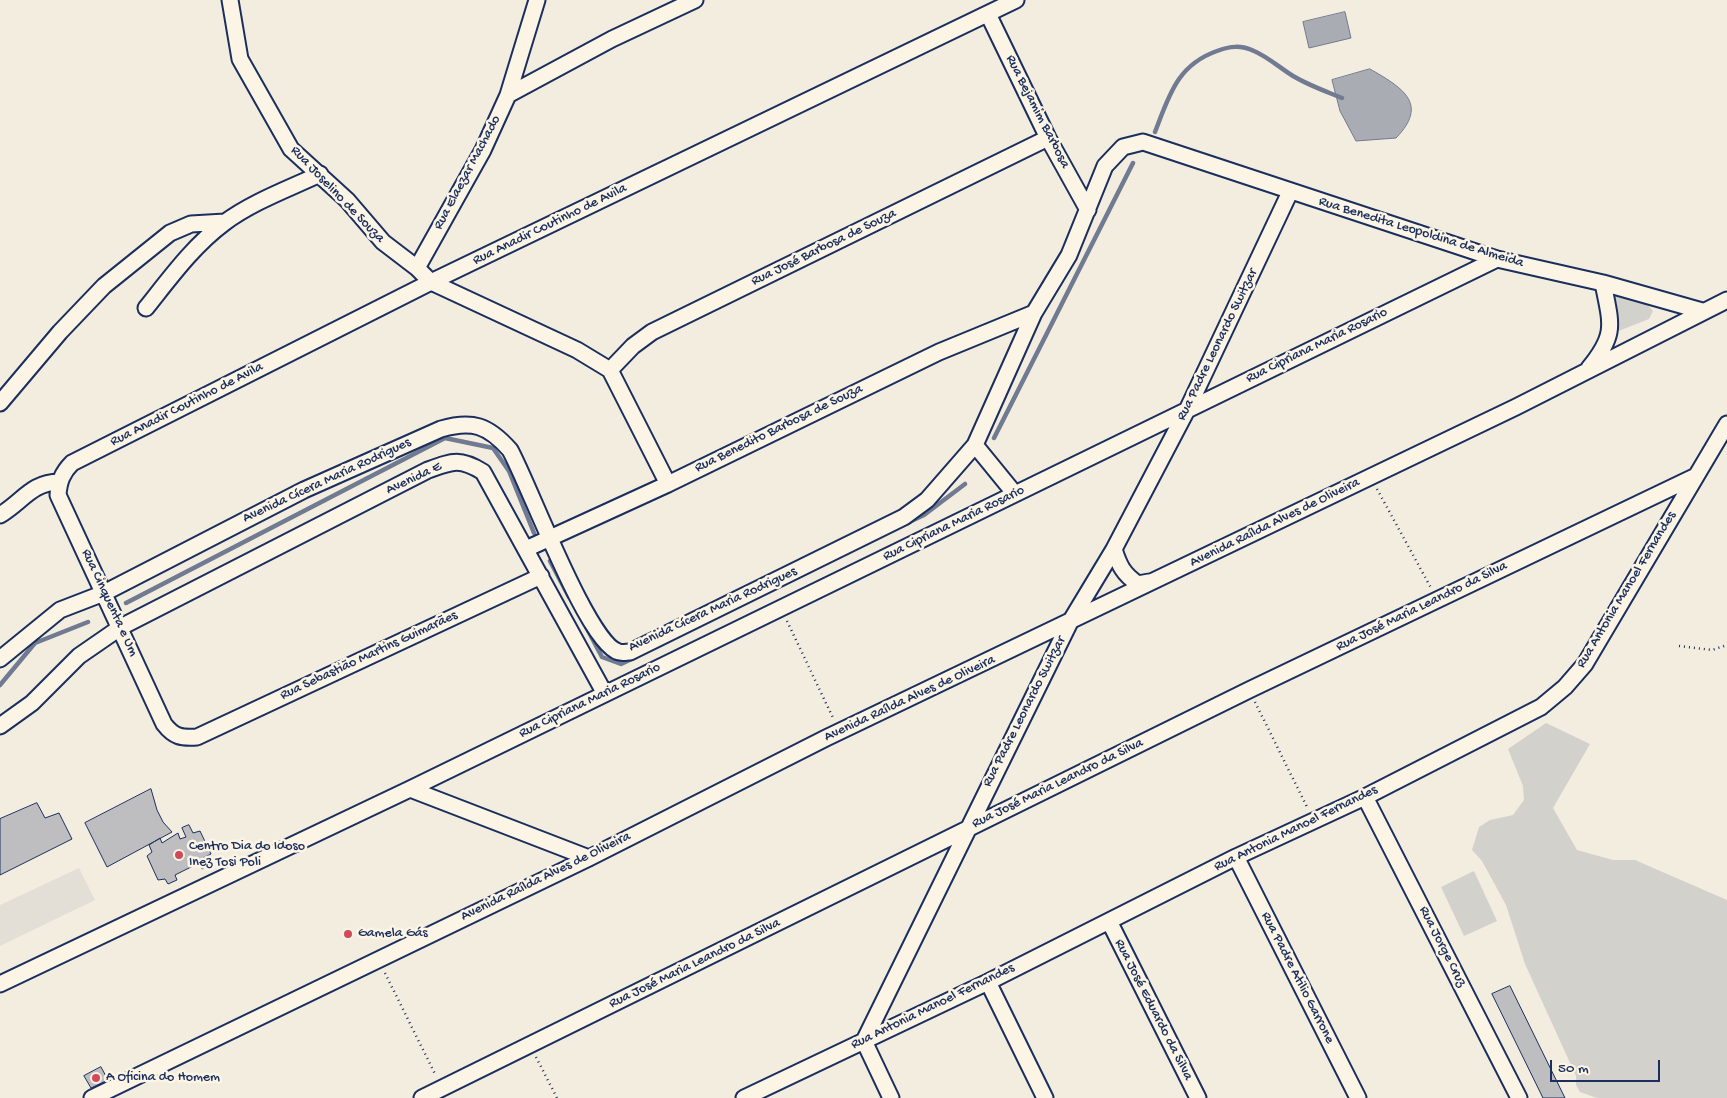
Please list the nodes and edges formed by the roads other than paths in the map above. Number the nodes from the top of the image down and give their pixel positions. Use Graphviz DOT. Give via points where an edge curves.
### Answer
graph roads {
  1 [pos="230,0"];
  2 [pos="537,0"];
  3 [pos="695,0"];
  4 [pos="1015,0"];
  5 [pos="988,14"];
  6 [pos="508,95"];
  7 [pos="1048,138"];
  8 [pos="1143,142"];
  9 [pos="320,174"];
  10 [pos="1290,192"];
  11 [pos="1088,210"];
  12 [pos="225,222"];
  13 [pos="1498,259"];
  14 [pos="417,268"];
  15 [pos="431,282"];
  16 [pos="1603,283"];
  17 [pos="1727,300"];
  18 [pos="146,308"];
  19 [pos="1034,312"];
  20 [pos="1702,312"];
  21 [pos="610,370"];
  22 [pos="1585,373"];
  23 [pos="0,403"];
  24 [pos="1188,408"];
  25 [pos="1727,424"];
  26 [pos="975,445"];
  27 [pos="1696,476"];
  28 [pos="59,482"];
  29 [pos="668,484"];
  30 [pos="1014,494"];
  31 [pos="0,515"];
  32 [pos="550,537"];
  33 [pos="526,549"];
  34 [pos="1114,549"];
  35 [pos="541,576"];
  36 [pos="1149,582"];
  37 [pos="104,593"];
  38 [pos="1070,622"];
  39 [pos="121,627"];
  40 [pos="0,659"];
  41 [pos="605,694"];
  42 [pos="0,726"];
  43 [pos="197,737"];
  44 [pos="410,788"];
  45 [pos="1365,797"];
  46 [pos="967,828"];
  47 [pos="1236,857"];
  48 [pos="589,858"];
  49 [pos="1109,921"];
  50 [pos="988,982"];
  51 [pos="0,984"];
  52 [pos="864,1041"];
  53 [pos="92,1098"];
  54 [pos="422,1098"];
  55 [pos="744,1098"];
  56 [pos="891,1098"];
  57 [pos="1045,1098"];
  58 [pos="1198,1098"];
  59 [pos="1358,1098"];
  60 [pos="1519,1098"];
  1 -- 9 [label="street, Rua Joselino de Souza" via="240,59 291,149"];
  2 -- 6 [label="street, Rua Elaezar Machado"];
  3 -- 6 [label="street" via="612,39"];
  4 -- 5 [label="street, Rua Anadir Coutinho de Avila"];
  5 -- 7 [label="street, Rua Bejamim Barbosa"];
  5 -- 15 [label="street, Rua Anadir Coutinho de Avila"];
  6 -- 14 [label="street, Rua Elaezar Machado" via="483,150"];
  7 -- 11 [label="street, Rua Bejamim Barbosa"];
  7 -- 21 [label="street, Rua José Barbosa de Souza" via="652,332"];
  8 -- 10 [label="street, Rua Benedita Leopoldina de Almeida"];
  8 -- 11 [label="street, Avenida Cícera Maria Rodrigues" via="1123,147 1113,156 1101,175"];
  9 -- 12 [label="street"];
  9 -- 14 [label="street, Rua Joselino de Souza" via="383,242"];
  10 -- 13 [label="street, Rua Benedita Leopoldina de Almeida"];
  10 -- 24 [label="street, Rua Padre Leonardo Switzar"];
  11 -- 19 [label="street, Avenida Cícera Maria Rodrigues" via="1069,255"];
  12 -- 18 [label="street" via="203,240"];
  12 -- 23 [label="street" via="190,224 170,233 111,280 60,332"];
  13 -- 16 [label="street, Rua Benedita Leopoldina de Almeida"];
  13 -- 24 [label="street, Rua Cipriana Maria Rosario"];
  14 -- 15 [label="street"];
  15 -- 21 [label="street" via="577,350"];
  15 -- 28 [label="street, Rua Anadir Coutinho de Avila" via="72,463"];
  16 -- 20 [label="street, Rua Benedita Leopoldina de Almeida"];
  16 -- 22 [label="street" via="1610,334 1604,350"];
  17 -- 20 [label="street, Avenida Raílda Alves de Oliveira"];
  19 -- 26 [label="street, Avenida Cícera Maria Rodrigues"];
  19 -- 29 [label="street, Rua Benedito Barbosa de Souza" via="922,360"];
  20 -- 22 [label="street, Avenida Raílda Alves de Oliveira"];
  21 -- 29 [label="street"];
  22 -- 36 [label="street, Avenida Raílda Alves de Oliveira"];
  24 -- 30 [label="street, Rua Cipriana Maria Rosario"];
  24 -- 34 [label="street, Rua Padre Leonardo Switzar"];
  25 -- 27 [label="street, Rua Antonia Manoel Fernandes"];
  26 -- 30 [label="street"];
  26 -- 32 [label="street, Avenida Cícera Maria Rodrigues" via="927,500 904,517 630,652 619,652 604,640 582,605"];
  27 -- 45 [label="street, Rua Antonia Manoel Fernandes" via="1585,664 1565,687 1541,707"];
  27 -- 46 [label="street, Rua José Maria Leandro da Silva"];
  28 -- 31 [label="street" via="37,486"];
  28 -- 37 [label="street, Rua Cinquenta e Um" via="58,496"];
  29 -- 32 [label="street, Rua Benedito Barbosa de Souza"];
  30 -- 41 [label="street, Rua Cipriana Maria Rosario"];
  32 -- 33 [label="street, Rua Benedito Barbosa de Souza"];
  32 -- 37 [label="street, Avenida Cícera Maria Rodrigues" via="510,450 488,430 473,424 458,424 440,428 304,490"];
  33 -- 35 [label="street, Avenida E"];
  33 -- 39 [label="street, Avenida E" via="483,472 466,462 450,462 428,470"];
  34 -- 36 [label="street" via="1121,570 1128,577 1138,584"];
  34 -- 38 [label="street, Rua Padre Leonardo Switzar"];
  35 -- 41 [label="street, Avenida E"];
  35 -- 43 [label="street, Rua Sebastião Martins Guimarães"];
  36 -- 38 [label="street, Avenida Raílda Alves de Oliveira"];
  37 -- 39 [label="street, Rua Cinquenta e Um"];
  37 -- 40 [label="street, Avenida Cícera Maria Rodrigues" via="60,610"];
  38 -- 46 [label="street, Rua Padre Leonardo Switzar"];
  38 -- 48 [label="street, Avenida Raílda Alves de Oliveira" via="840,732"];
  39 -- 42 [label="street, Avenida E" via="79,656 32,702"];
  39 -- 43 [label="street, Rua Cinquenta e Um" via="164,724 171,733 182,738"];
  41 -- 44 [label="street, Rua Cipriana Maria Rosario"];
  44 -- 48 [label="street"];
  44 -- 51 [label="street, Rua Cipriana Maria Rosario"];
  45 -- 47 [label="street, Rua Antonia Manoel Fernandes"];
  45 -- 60 [label="street, Rua Jorge Cruz"];
  46 -- 52 [label="street, Rua Padre Leonardo Switzar"];
  46 -- 54 [label="street, Rua José Maria Leandro da Silva"];
  47 -- 49 [label="street, Rua Antonia Manoel Fernandes"];
  47 -- 59 [label="street, Rua Padre Atilio Garrone"];
  48 -- 53 [label="street, Avenida Raílda Alves de Oliveira"];
  49 -- 50 [label="street, Rua Antonia Manoel Fernandes"];
  49 -- 58 [label="street, Rua José Eduardo da Silva"];
  50 -- 52 [label="street, Rua Antonia Manoel Fernandes"];
  50 -- 57 [label="street"];
  52 -- 55 [label="street, Rua Antonia Manoel Fernandes"];
  52 -- 56 [label="street"];
}
